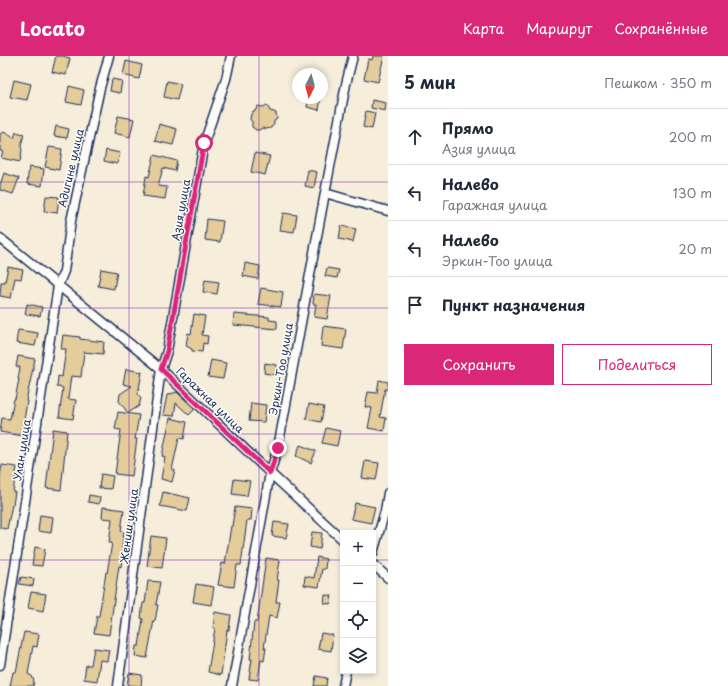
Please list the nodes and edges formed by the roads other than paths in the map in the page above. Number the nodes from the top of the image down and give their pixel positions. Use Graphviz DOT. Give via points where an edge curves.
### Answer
graph roads {
  1 [pos="109,56"];
  2 [pos="231,56"];
  3 [pos="353,56"];
  4 [pos="325,193"];
  5 [pos="388,211"];
  6 [pos="0,238"];
  7 [pos="58,286"];
  8 [pos="161,369"];
  9 [pos="270,473"];
  10 [pos="388,493"];
  11 [pos="340,537"];
  12 [pos="376,542"];
  13 [pos="375,566"];
  14 [pos="388,578"];
  15 [pos="0,665"];
  16 [pos="345,674"];
  17 [pos="118,686"];
  18 [pos="232,686"];
  19 [pos="343,686"];
  1 -- 7 [label="street, Адигине улица" via="71,221 64,271"];
  2 -- 8 [label="street, Азия улица" via="226,79 204,143 167,351"];
  3 -- 4 [label="street, Эркин-Тоо улица"];
  4 -- 5 [label="street"];
  4 -- 9 [label="street, Эркин-Тоо улица" via="278,448"];
  6 -- 7 [label="street, Гаражная улица"];
  7 -- 8 [label="street, Гаражная улица"];
  7 -- 15 [label="street, Улан улица"];
  8 -- 9 [label="street, Гаражная улица"];
  8 -- 17 [label="street, Жениш улица"];
  9 -- 11 [label="street, Гаражная улица"];
  9 -- 18 [label="street, Эркин-Тоо улица"];
  10 -- 12 [label="street"];
  13 -- 14 [label="street"];
  16 -- 19 [label="street"];
}
